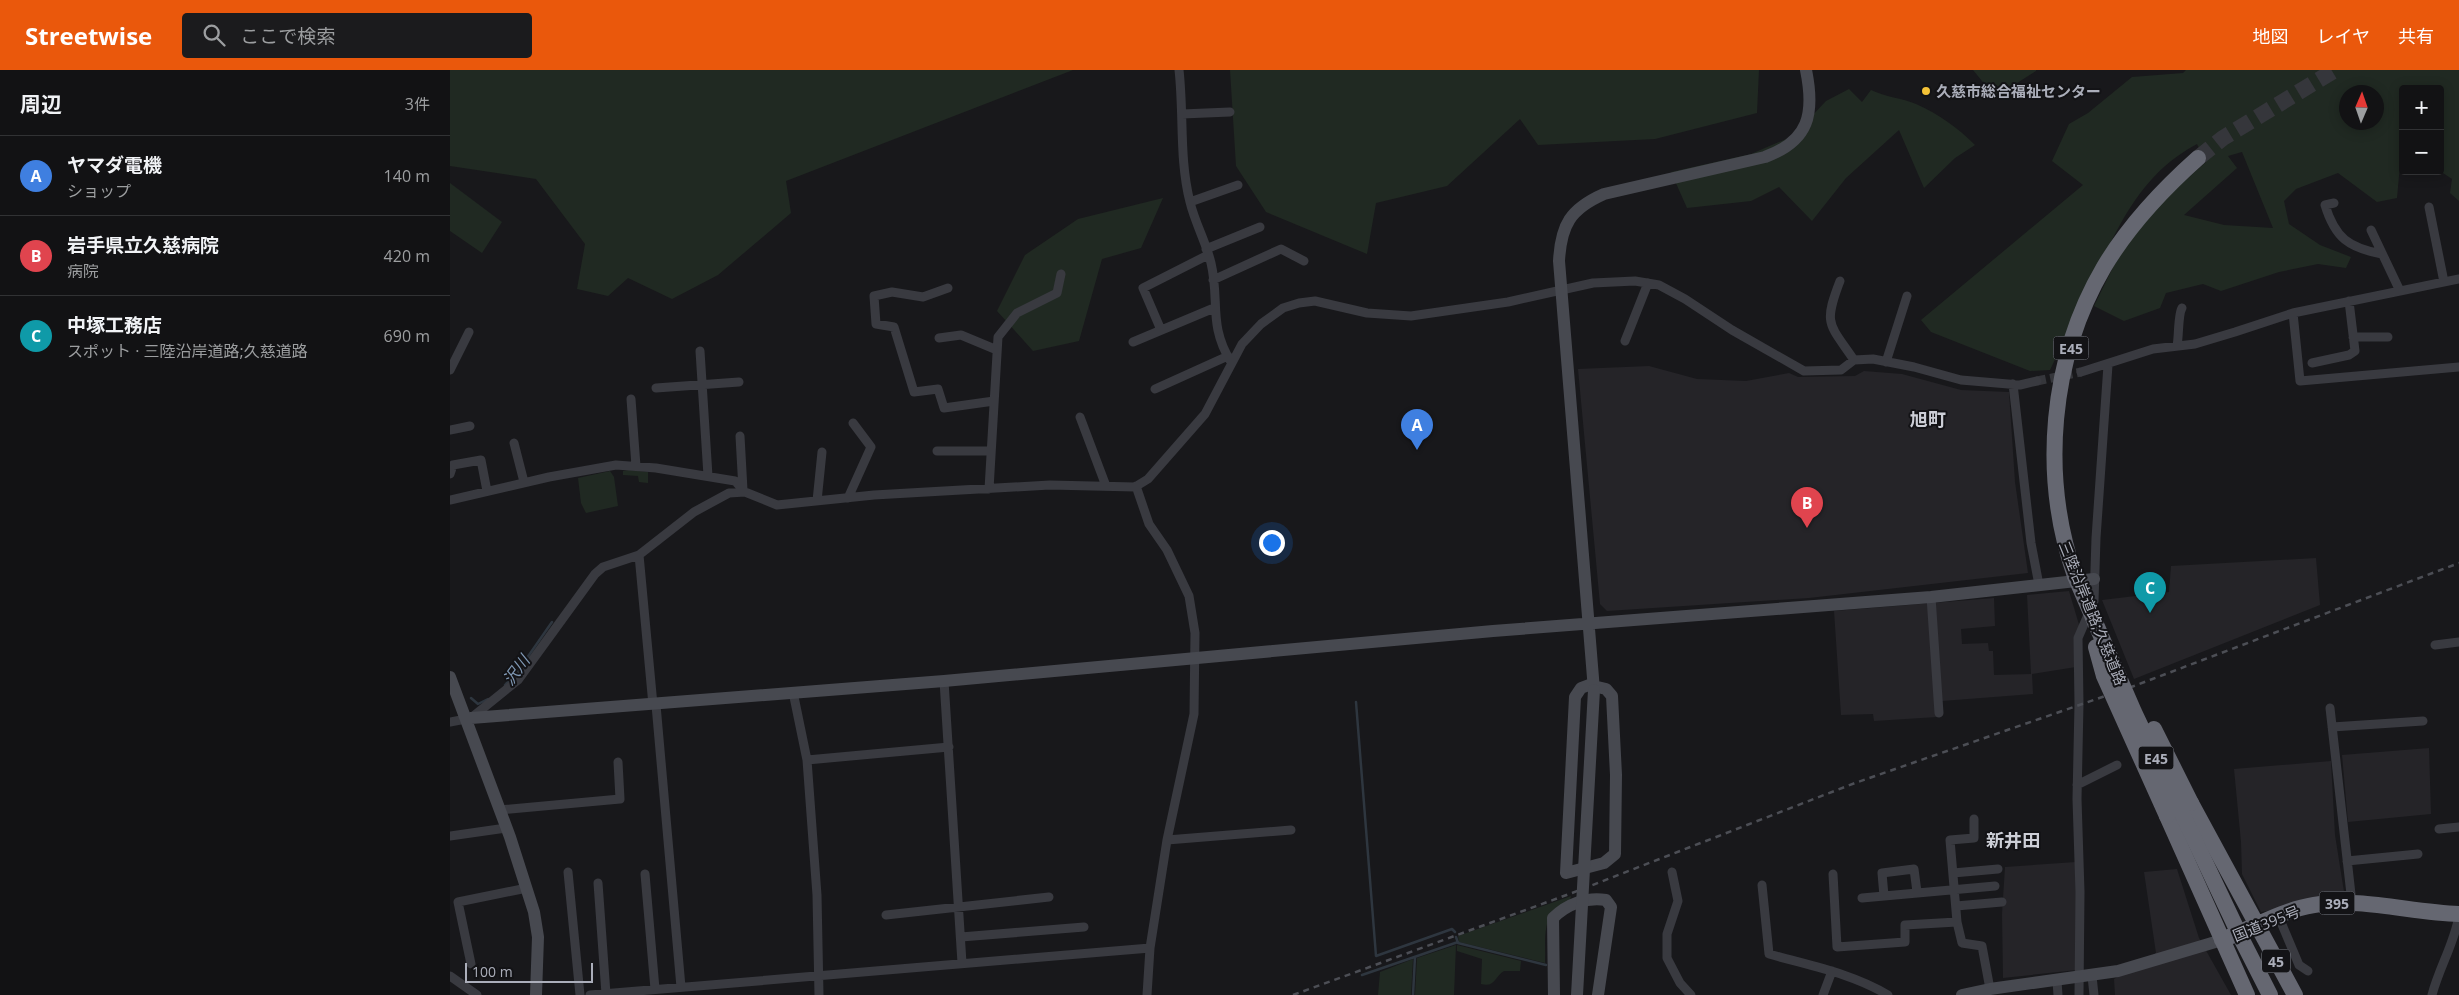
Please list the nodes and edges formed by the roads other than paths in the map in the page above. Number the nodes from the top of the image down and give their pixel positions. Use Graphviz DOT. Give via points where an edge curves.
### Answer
graph roads {
  1 [pos="1179,70"];
  2 [pos="1806,70"];
  3 [pos="1230,112"];
  4 [pos="1182,114"];
  5 [pos="2198,158"];
  6 [pos="1238,185"];
  7 [pos="1190,202"];
  8 [pos="2334,203"];
  9 [pos="2429,207"];
  10 [pos="1260,226"];
  11 [pos="2371,230"];
  12 [pos="1207,252"];
  13 [pos="2382,254"];
  14 [pos="1304,261"];
  15 [pos="1061,274"];
  16 [pos="2459,279"];
  17 [pos="1214,280"];
  18 [pos="1840,281"];
  19 [pos="2444,282"];
  20 [pos="1648,283"];
  21 [pos="948,288"];
  22 [pos="1562,291"];
  23 [pos="2400,291"];
  24 [pos="1907,296"];
  25 [pos="2349,301"];
  26 [pos="1214,308"];
  27 [pos="2182,308"];
  28 [pos="2293,313"];
  29 [pos="1161,330"];
  30 [pos="469,332"];
  31 [pos="2353,337"];
  32 [pos="2388,337"];
  33 [pos="939,338"];
  34 [pos="1625,341"];
  35 [pos="1133,342"];
  36 [pos="2177,346"];
  37 [pos="997,350"];
  38 [pos="700,351"];
  39 [pos="1229,359"];
  40 [pos="1854,360"];
  41 [pos="1886,362"];
  42 [pos="2312,363"];
  43 [pos="2108,365"];
  44 [pos="2459,367"];
  45 [pos="450,370"];
  46 [pos="2081,372"];
  47 [pos="2036,380"];
  48 [pos="738,382"];
  49 [pos="2013,384"];
  50 [pos="702,386"];
  51 [pos="656,388"];
  52 [pos="1155,389"];
  53 [pos="631,399"];
  54 [pos="994,401"];
  55 [pos="1080,417"];
  56 [pos="853,423"];
  57 [pos="470,426"];
  58 [pos="450,430"];
  59 [pos="740,436"];
  60 [pos="514,443"];
  61 [pos="937,451"];
  62 [pos="991,451"];
  63 [pos="822,452"];
  64 [pos="636,466"];
  65 [pos="450,474"];
  66 [pos="708,476"];
  67 [pos="524,482"];
  68 [pos="1106,486"];
  69 [pos="1136,486"];
  70 [pos="989,489"];
  71 [pos="486,491"];
  72 [pos="744,491"];
  73 [pos="848,498"];
  74 [pos="450,500"];
  75 [pos="817,501"];
  76 [pos="638,555"];
  77 [pos="2075,576"];
  78 [pos="2094,579"];
  79 [pos="2039,585"];
  80 [pos="1931,597"];
  81 [pos="1589,623"];
  82 [pos="2459,642"];
  83 [pos="2435,645"];
  84 [pos="1194,659"];
  85 [pos="450,677"];
  86 [pos="944,681"];
  87 [pos="1594,687"];
  88 [pos="793,692"];
  89 [pos="654,705"];
  90 [pos="2330,708"];
  91 [pos="1939,713"];
  92 [pos="468,719"];
  93 [pos="2423,721"];
  94 [pos="450,722"];
  95 [pos="2332,727"];
  96 [pos="949,747"];
  97 [pos="807,760"];
  98 [pos="618,762"];
  99 [pos="2117,765"];
  100 [pos="2077,785"];
  101 [pos="499,810"];
  102 [pos="1974,819"];
  103 [pos="506,828"];
  104 [pos="2459,828"];
  105 [pos="1291,830"];
  106 [pos="2439,830"];
  107 [pos="450,836"];
  108 [pos="1167,840"];
  109 [pos="2418,854"];
  110 [pos="2348,861"];
  111 [pos="1998,869"];
  112 [pos="568,872"];
  113 [pos="1672,872"];
  114 [pos="1953,873"];
  115 [pos="646,874"];
  116 [pos="1833,874"];
  117 [pos="598,883"];
  118 [pos="1762,885"];
  119 [pos="1995,886"];
  120 [pos="526,888"];
  121 [pos="1954,889"];
  122 [pos="1917,892"];
  123 [pos="1884,896"];
  124 [pos="1049,897"];
  125 [pos="1862,898"];
  126 [pos="2002,902"];
  127 [pos="2352,903"];
  128 [pos="1956,906"];
  129 [pos="959,908"];
  130 [pos="886,915"];
  131 [pos="2278,915"];
  132 [pos="2459,915"];
  133 [pos="1957,922"];
  134 [pos="2257,926"];
  135 [pos="1084,927"];
  136 [pos="960,937"];
  137 [pos="2222,940"];
  138 [pos="1150,948"];
  139 [pos="962,963"];
  140 [pos="471,964"];
  141 [pos="1832,971"];
  142 [pos="2308,971"];
  143 [pos="450,976"];
  144 [pos="818,976"];
  145 [pos="2086,977"];
  146 [pos="2057,981"];
  147 [pos="681,987"];
  148 [pos="655,989"];
  149 [pos="1990,989"];
  150 [pos="606,994"];
  151 [pos="477,995"];
  152 [pos="536,995"];
  153 [pos="580,995"];
  154 [pos="590,995"];
  155 [pos="819,995"];
  156 [pos="1147,995"];
  157 [pos="1554,995"];
  158 [pos="1577,995"];
  159 [pos="1598,995"];
  160 [pos="1691,995"];
  161 [pos="1823,995"];
  162 [pos="1888,995"];
  163 [pos="1962,995"];
  164 [pos="2058,995"];
  165 [pos="2079,995"];
  166 [pos="2094,995"];
  167 [pos="2247,995"];
  168 [pos="2268,995"];
  169 [pos="2296,995"];
  170 [pos="2432,995"];
  1 -- 4 [label="street"];
  2 -- 22 [label="street" via="1810,106 1807,124 1784,150 1604,194 1574,213 1560,238 1558,261"];
  3 -- 4 [label="street"];
  4 -- 7 [label="street" via="1182,156"];
  5 -- 77 [label="highway, 三陸沿岸道路;久慈道路 / E45" via="2167,185 2118,245 2090,294 2066,361 2059,402 2054,475 2058,518"];
  6 -- 7 [label="street"];
  7 -- 12 [label="street"];
  8 -- 13 [label="street" via="2324,205 2331,226 2362,250"];
  9 -- 19 [label="street"];
  10 -- 12 [label="street"];
  11 -- 13 [label="street"];
  12 -- 17 [label="street"];
  12 -- 29 [label="street" via="1143,288"];
  13 -- 23 [label="street"];
  14 -- 17 [label="street" via="1281,249"];
  15 -- 37 [label="street" via="1057,293 1017,313 998,337"];
  16 -- 19 [label="street"];
  17 -- 26 [label="street"];
  18 -- 40 [label="street" via="1829,310 1832,327"];
  19 -- 23 [label="street"];
  20 -- 22 [label="street" via="1610,280"];
  20 -- 34 [label="street"];
  20 -- 40 [label="street" via="1659,285 1685,299 1804,371 1841,370"];
  21 -- 54 [label="street" via="923,298 892,292 874,296 876,324 894,327 914,392 938,389 944,408"];
  22 -- 39 [label="street" via="1411,316 1367,313 1315,301 1299,302 1261,324"];
  22 -- 81 [label="street"];
  23 -- 25 [label="street"];
  24 -- 41 [label="street"];
  25 -- 28 [label="street"];
  25 -- 31 [label="street"];
  26 -- 29 [label="street"];
  26 -- 39 [label="street" via="1218,336"];
  27 -- 36 [label="street"];
  28 -- 36 [label="street" via="2194,344"];
  28 -- 44 [label="street" via="2300,381"];
  29 -- 35 [label="street"];
  30 -- 45 [label="street"];
  31 -- 32 [label="street"];
  31 -- 42 [label="street" via="2355,351 2349,355"];
  33 -- 37 [label="street" via="962,336"];
  36 -- 43 [label="street" via="2154,349"];
  37 -- 54 [label="street"];
  38 -- 50 [label="street"];
  39 -- 52 [label="street"];
  39 -- 69 [label="street" via="1205,414 1148,478"];
  40 -- 41 [label="street"];
  41 -- 49 [label="street" via="1961,380"];
  43 -- 46 [label="street"];
  43 -- 78 [label="street"];
  47 -- 49 [label="street"];
  48 -- 50 [label="street"];
  49 -- 79 [label="street" via="2031,544"];
  50 -- 51 [label="street"];
  50 -- 66 [label="street"];
  53 -- 64 [label="street"];
  54 -- 62 [label="street"];
  55 -- 68 [label="street"];
  56 -- 73 [label="street" via="871,447"];
  57 -- 58 [label="street"];
  59 -- 72 [label="street"];
  60 -- 67 [label="street"];
  61 -- 62 [label="street"];
  62 -- 70 [label="street"];
  63 -- 75 [label="street"];
  64 -- 66 [label="street"];
  64 -- 67 [label="street" via="616,465"];
  65 -- 71 [label="street" via="453,465 481,460"];
  66 -- 72 [label="street" via="735,482"];
  67 -- 71 [label="street"];
  68 -- 69 [label="street"];
  68 -- 70 [label="street"];
  69 -- 84 [label="street" via="1149,524 1167,550 1188,596 1195,634"];
  70 -- 73 [label="street"];
  71 -- 74 [label="street"];
  72 -- 75 [label="street" via="777,505"];
  72 -- 76 [label="street" via="730,493 694,512"];
  73 -- 75 [label="street"];
  76 -- 89 [label="street"];
  76 -- 92 [label="street" via="603,567 595,574 518,680"];
  77 -- 134 [label="highway, E45, bridge"];
  77 -- 137 [label="highway, E45, bridge" via="2104,676"];
  77 -- 168 [label="highway, 三陸沿岸道路;久慈道路 / E45, bridge" via="2134,712"];
  78 -- 79 [label="street"];
  78 -- 100 [label="street" via="2094,601 2078,638"];
  79 -- 80 [label="street"];
  80 -- 81 [label="street"];
  80 -- 91 [label="street"];
  81 -- 84 [label="street"];
  81 -- 87 [label="street"];
  82 -- 83 [label="street"];
  84 -- 86 [label="street"];
  84 -- 108 [label="street" via="1194,714"];
  85 -- 92 [label="street"];
  86 -- 88 [label="street"];
  86 -- 96 [label="street"];
  87 -- 87 [label="street" via="1606,688 1612,696 1615,854 1604,863 1566,873 1575,697 1581,688"];
  87 -- 158 [label="street, bridge"];
  88 -- 89 [label="street"];
  88 -- 97 [label="street"];
  89 -- 92 [label="street"];
  89 -- 147 [label="street"];
  90 -- 95 [label="street"];
  92 -- 94 [label="street"];
  92 -- 101 [label="street"];
  93 -- 95 [label="street"];
  95 -- 110 [label="street"];
  96 -- 97 [label="street"];
  96 -- 129 [label="street"];
  97 -- 144 [label="street" via="818,895"];
  98 -- 101 [label="street" via="620,799"];
  99 -- 100 [label="street"];
  100 -- 145 [label="street"];
  101 -- 103 [label="street"];
  102 -- 114 [label="street" via="1974,838 1950,840"];
  103 -- 107 [label="street"];
  103 -- 120 [label="street"];
  104 -- 106 [label="street"];
  105 -- 108 [label="street"];
  108 -- 138 [label="street"];
  109 -- 110 [label="street"];
  110 -- 127 [label="street"];
  111 -- 114 [label="street"];
  112 -- 153 [label="street"];
  113 -- 160 [label="street" via="1678,901 1666,934 1667,958 1680,983"];
  114 -- 121 [label="street"];
  115 -- 148 [label="street"];
  116 -- 133 [label="street" via="1837,947 1905,942 1905,926"];
  117 -- 150 [label="street"];
  118 -- 141 [label="street" via="1769,954"];
  119 -- 121 [label="street"];
  120 -- 140 [label="street" via="458,902"];
  120 -- 152 [label="street" via="538,937"];
  121 -- 122 [label="street"];
  121 -- 128 [label="street"];
  122 -- 123 [label="street"];
  122 -- 123 [label="street" via="1914,869 1882,873"];
  123 -- 125 [label="street"];
  124 -- 129 [label="street"];
  126 -- 128 [label="street"];
  127 -- 131 [label="highway, 国道395号 / 395" via="2314,905"];
  127 -- 132 [label="highway, 国道395号 / 395"];
  128 -- 133 [label="street"];
  129 -- 130 [label="street"];
  129 -- 136 [label="street"];
  131 -- 134 [label="highway, 国道395号 / 395"];
  131 -- 142 [label="street" via="2299,965"];
  132 -- 170 [label="street" via="2452,944"];
  133 -- 149 [label="street" via="1962,943 1982,946"];
  134 -- 137 [label="highway, 国道395号 / 395"];
  134 -- 169 [label="highway, 45"];
  135 -- 136 [label="street"];
  136 -- 139 [label="street"];
  137 -- 145 [label="street" via="2118,971"];
  137 -- 167 [label="highway"];
  138 -- 139 [label="street"];
  138 -- 156 [label="street"];
  139 -- 144 [label="street"];
  141 -- 161 [label="street"];
  141 -- 162 [label="street" via="1866,982"];
  143 -- 151 [label="street"];
  144 -- 147 [label="street"];
  144 -- 155 [label="street"];
  145 -- 146 [label="street"];
  145 -- 165 [label="street"];
  145 -- 166 [label="street"];
  146 -- 149 [label="street"];
  146 -- 164 [label="street"];
  147 -- 148 [label="street"];
  148 -- 150 [label="street"];
  149 -- 163 [label="street"];
  150 -- 154 [label="street"];
  157 -- 159 [label="street" via="1553,918 1562,909 1594,898 1606,900 1611,907"];
}
